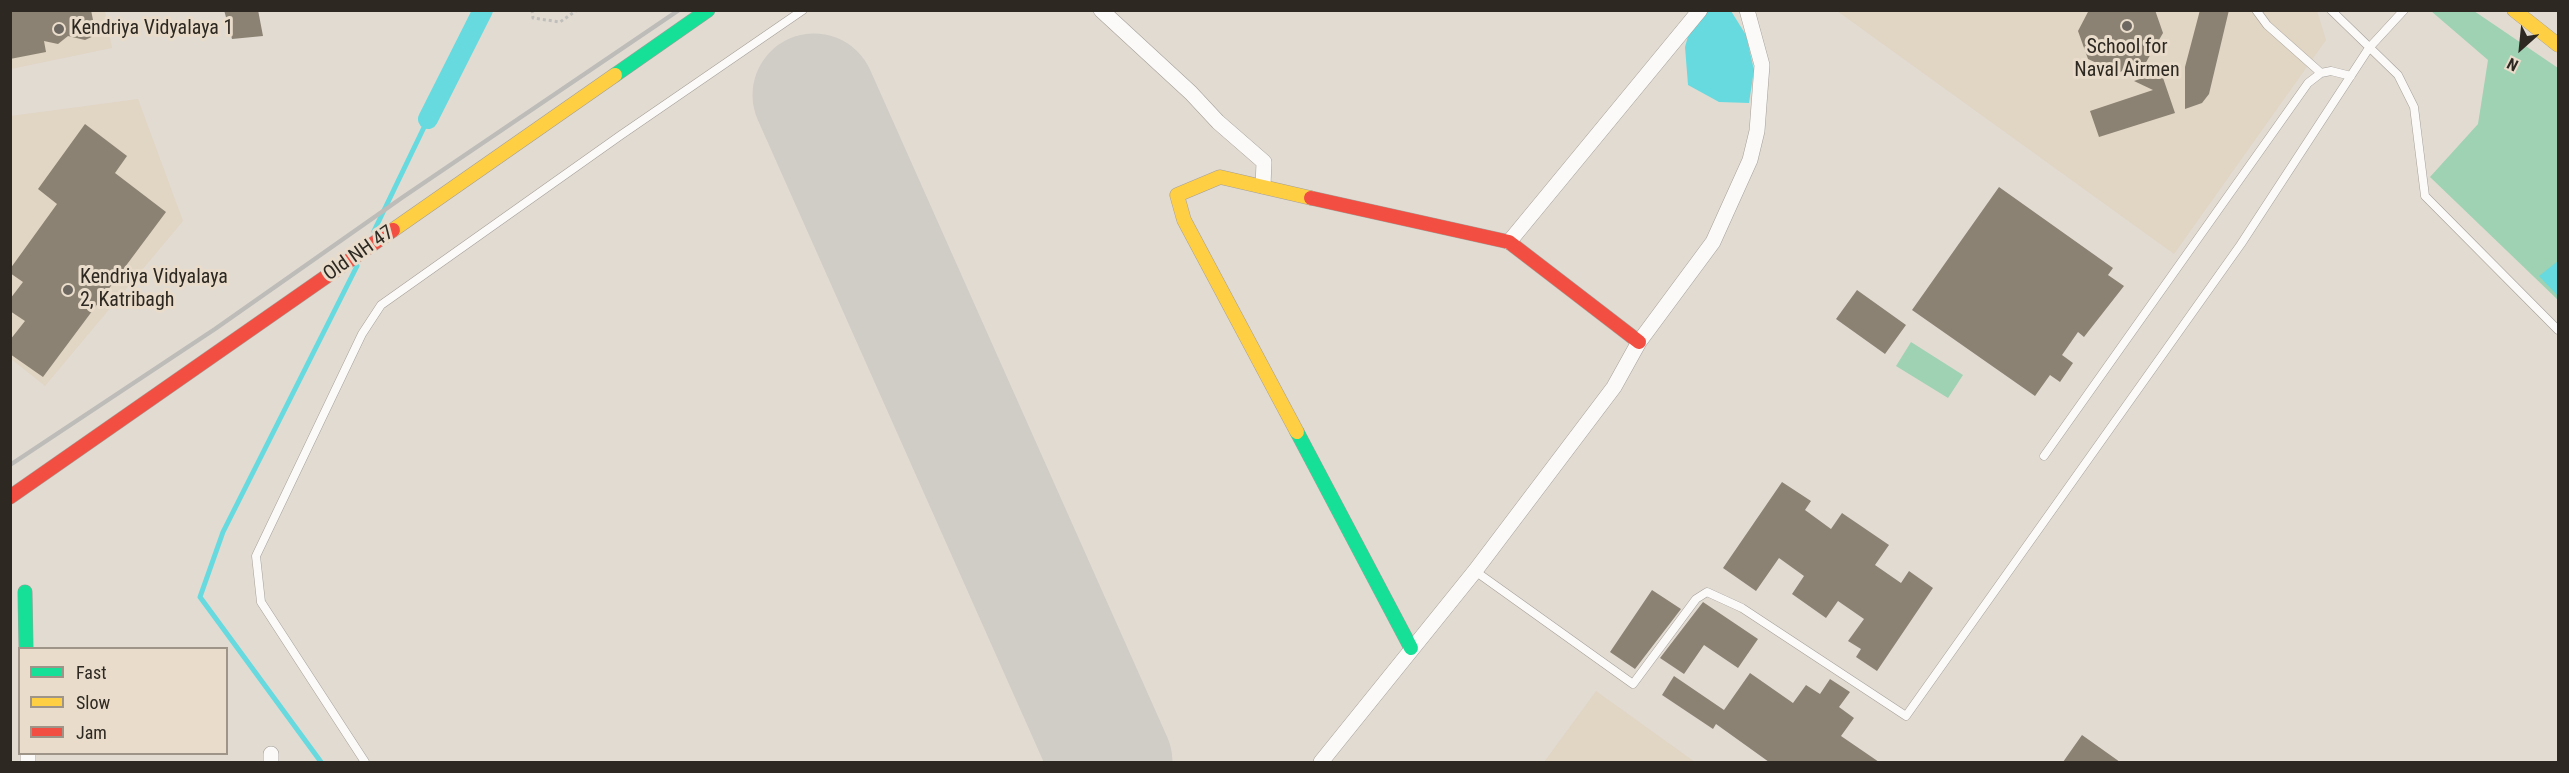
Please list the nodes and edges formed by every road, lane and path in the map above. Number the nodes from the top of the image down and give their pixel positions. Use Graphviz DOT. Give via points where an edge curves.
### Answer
graph roads {
  1 [pos="532,10"];
  2 [pos="577,10"];
  3 [pos="708,10"];
  4 [pos="803,10"];
  5 [pos="1101,10"];
  6 [pos="1700,10"];
  7 [pos="1747,10"];
  8 [pos="2256,10"];
  9 [pos="2331,10"];
  10 [pos="2404,10"];
  11 [pos="2514,10"];
  12 [pos="2559,45"];
  13 [pos="2369,48"];
  14 [pos="2320,73"];
  15 [pos="2351,76"];
  16 [pos="1263,186"];
  17 [pos="1509,242"];
  18 [pos="2559,330"];
  19 [pos="1639,342"];
  20 [pos="2044,456"];
  21 [pos="10,497"];
  22 [pos="1475,571"];
  23 [pos="25,592"];
  24 [pos="26,647"];
  25 [pos="1411,648"];
  26 [pos="365,762"];
  27 [pos="1321,762"];
  1 -- 2 [label="path" via="533,18 560,22"];
  3 -- 21 [label="street, Old NH 47"];
  4 -- 26 [label="lane" via="381,305 362,334 256,556 261,602"];
  5 -- 16 [label="street" via="1264,162"];
  6 -- 17 [label="street"];
  7 -- 19 [label="street" via="1762,65 1757,131 1750,160 1713,242"];
  8 -- 14 [label="lane" via="2267,26"];
  9 -- 13 [label="lane"];
  10 -- 13 [label="lane"];
  11 -- 12 [label="street"];
  13 -- 15 [label="lane"];
  13 -- 18 [label="lane" via="2398,75 2414,107 2425,196"];
  14 -- 15 [label="lane" via="2331,71"];
  14 -- 20 [label="lane" via="2308,83 2207,223"];
  15 -- 22 [label="lane" via="2241,244 1906,716 1742,608 1707,592 1696,599 1633,684"];
  16 -- 17 [label="street"];
  16 -- 25 [label="street" via="1220,177 1177,195 1184,220"];
  17 -- 19 [label="street"];
  19 -- 22 [label="street" via="1614,387"];
  22 -- 25 [label="street"];
  23 -- 24 [label="street"];
  25 -- 27 [label="street"];
}
